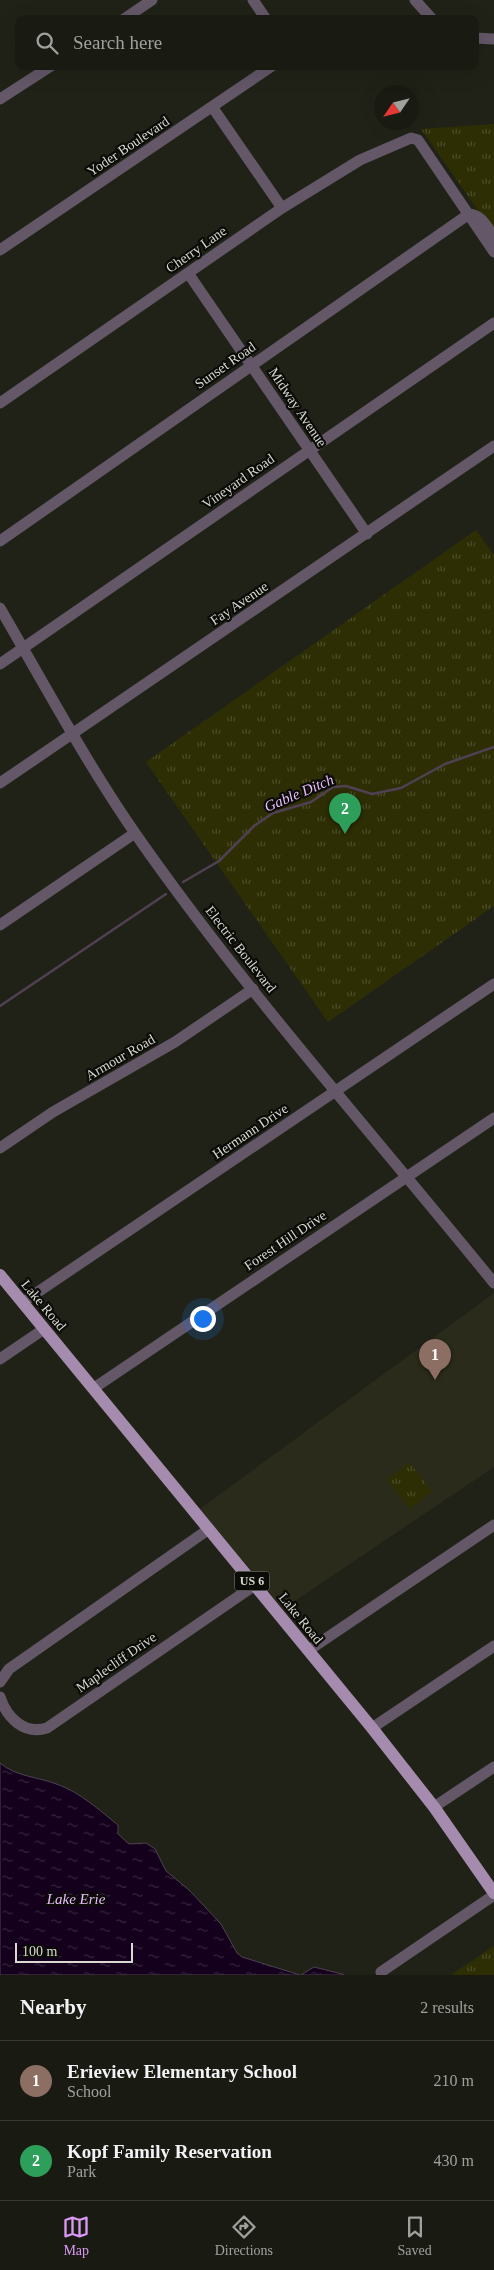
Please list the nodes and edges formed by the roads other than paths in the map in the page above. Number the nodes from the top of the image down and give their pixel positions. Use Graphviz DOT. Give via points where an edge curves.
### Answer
graph roads {
  1 [pos="152,0"];
  2 [pos="253,0"];
  3 [pos="415,0"];
  4 [pos="130,15"];
  5 [pos="263,15"];
  6 [pos="428,15"];
  7 [pos="479,38"];
  8 [pos="494,39"];
  9 [pos="45,70"];
  10 [pos="266,70"];
  11 [pos="0,100"];
  12 [pos="212,108"];
  13 [pos="282,208"];
  14 [pos="468,214"];
  15 [pos="494,236"];
  16 [pos="0,250"];
  17 [pos="494,252"];
  18 [pos="188,273"];
  19 [pos="494,323"];
  20 [pos="252,365"];
  21 [pos="0,403"];
  22 [pos="494,446"];
  23 [pos="310,450"];
  24 [pos="367,534"];
  25 [pos="0,541"];
  26 [pos="0,608"];
  27 [pos="23,648"];
  28 [pos="0,664"];
  29 [pos="73,734"];
  30 [pos="0,783"];
  31 [pos="135,833"];
  32 [pos="0,925"];
  33 [pos="494,984"];
  34 [pos="253,989"];
  35 [pos="336,1090"];
  36 [pos="494,1118"];
  37 [pos="0,1148"];
  38 [pos="407,1176"];
  39 [pos="0,1275"];
  40 [pos="494,1283"];
  41 [pos="22,1302"];
  42 [pos="44,1328"];
  43 [pos="0,1359"];
  44 [pos="94,1388"];
  45 [pos="494,1525"];
  46 [pos="209,1529"];
  47 [pos="255,1585"];
  48 [pos="494,1646"];
  49 [pos="309,1650"];
  50 [pos="0,1682"];
  51 [pos="0,1697"];
  52 [pos="372,1728"];
  53 [pos="494,1767"];
  54 [pos="434,1807"];
  55 [pos="493,1891"];
  56 [pos="381,1972"];
  1 -- 4 [label="street"];
  2 -- 5 [label="street"];
  3 -- 6 [label="street"];
  7 -- 8 [label="street"];
  9 -- 11 [label="street"];
  10 -- 12 [label="street, Yoder Boulevard"];
  12 -- 13 [label="street"];
  12 -- 16 [label="street, Yoder Boulevard"];
  13 -- 14 [label="street, Cherry Lane" via="360,160 411,138 418,140"];
  13 -- 18 [label="street, Cherry Lane"];
  14 -- 15 [label="street" via="483,221"];
  14 -- 17 [label="street"];
  14 -- 20 [label="street, Sunset Road"];
  18 -- 20 [label="street, Midway Avenue"];
  18 -- 21 [label="street, Cherry Lane"];
  19 -- 23 [label="street, Vineyard Road"];
  20 -- 23 [label="street, Midway Avenue"];
  20 -- 25 [label="street, Sunset Road"];
  22 -- 24 [label="street, Fay Avenue"];
  23 -- 24 [label="street, Midway Avenue"];
  23 -- 27 [label="street, Vineyard Road"];
  24 -- 29 [label="street, Fay Avenue"];
  26 -- 27 [label="street, Electric Boulevard"];
  27 -- 28 [label="street, Vineyard Road"];
  27 -- 29 [label="street, Electric Boulevard"];
  29 -- 30 [label="street, Fay Avenue"];
  29 -- 31 [label="street, Electric Boulevard"];
  31 -- 32 [label="street"];
  31 -- 34 [label="street, Electric Boulevard"];
  33 -- 35 [label="street, Hermann Drive"];
  34 -- 35 [label="street, Electric Boulevard"];
  34 -- 37 [label="street, Armour Road" via="175,1042 54,1112"];
  35 -- 38 [label="street, Electric Boulevard"];
  35 -- 41 [label="street, Hermann Drive"];
  36 -- 38 [label="street, Forest Hill Drive"];
  38 -- 40 [label="street, Electric Boulevard"];
  38 -- 44 [label="street, Forest Hill Drive"];
  39 -- 41 [label="main road, Lake Road / US 6"];
  41 -- 42 [label="main road, Lake Road / US 6"];
  42 -- 43 [label="street"];
  42 -- 44 [label="main road, Lake Road / US 6"];
  44 -- 46 [label="main road, Lake Road / US 6"];
  45 -- 49 [label="street"];
  46 -- 47 [label="main road, Lake Road / US 6"];
  46 -- 50 [label="street" via="8,1668"];
  47 -- 49 [label="main road, Lake Road / US 6"];
  47 -- 51 [label="street, Maplecliff Drive" via="47,1728 33,1730 20,1726"];
  48 -- 52 [label="street"];
  49 -- 52 [label="main road, Lake Road / US 6"];
  52 -- 54 [label="main road, Lake Road / US 6"];
  53 -- 54 [label="street"];
  54 -- 55 [label="main road, Lake Road / US 6"];
  55 -- 56 [label="street"];
}
